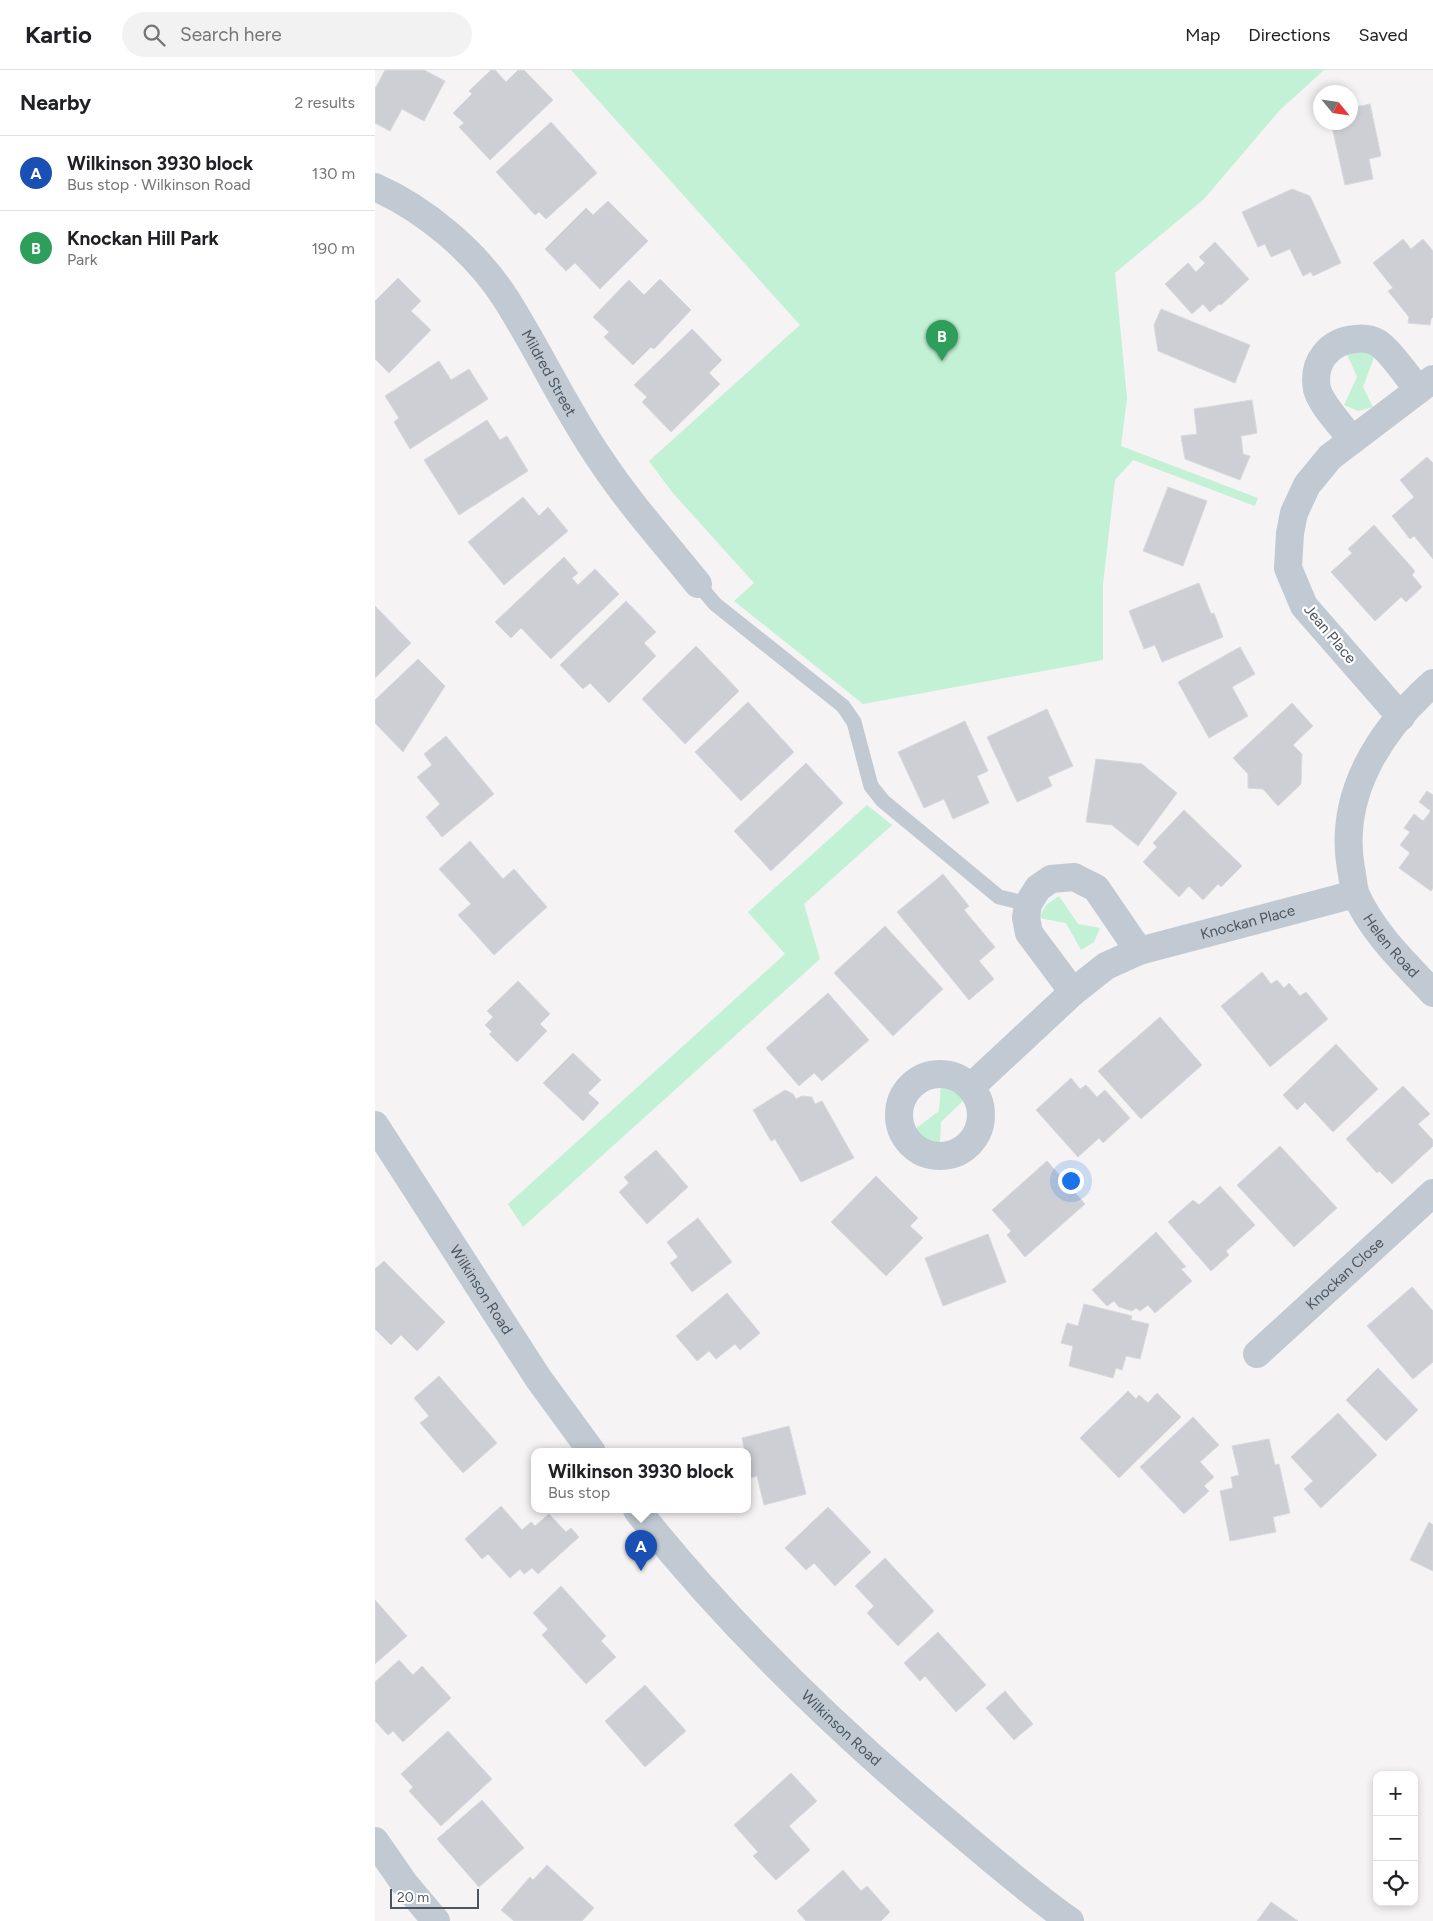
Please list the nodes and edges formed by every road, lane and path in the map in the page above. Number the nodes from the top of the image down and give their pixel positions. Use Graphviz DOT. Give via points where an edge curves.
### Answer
graph roads {
  1 [pos="375,187"];
  2 [pos="1426,385"];
  3 [pos="1352,440"];
  4 [pos="698,584"];
  5 [pos="1433,683"];
  6 [pos="1401,717"];
  7 [pos="1355,894"];
  8 [pos="1029,904"];
  9 [pos="1139,951"];
  10 [pos="1073,992"];
  11 [pos="1433,993"];
  12 [pos="971,1087"];
  13 [pos="375,1125"];
  14 [pos="1433,1193"];
  15 [pos="1257,1354"];
  16 [pos="589,1448"];
  17 [pos="640,1513"];
  18 [pos="375,1842"];
  19 [pos="436,1921"];
  20 [pos="1070,1921"];
  1 -- 4 [label="street, Mildred Street" via="395,196 435,223 471,254 505,297 599,459"];
  2 -- 3 [label="street, Jean Place"];
  2 -- 3 [label="street, Jean Place" via="1378,343 1363,338 1345,340 1332,346 1321,357 1316,377 1318,392"];
  3 -- 6 [label="street, Jean Place" via="1330,457 1307,485 1293,513 1288,568 1304,606"];
  4 -- 8 [label="lane" via="715,604 843,706 854,722 871,786 883,801 999,897"];
  5 -- 6 [label="street, Helen Road"];
  6 -- 7 [label="street, Helen Road" via="1375,750 1358,783 1349,817 1348,853"];
  7 -- 9 [label="street, Knockan Place"];
  7 -- 11 [label="street, Helen Road" via="1372,924"];
  8 -- 9 [label="street" via="1038,888 1051,879 1074,877 1096,888"];
  8 -- 10 [label="street" via="1026,918 1029,933"];
  9 -- 10 [label="street, Knockan Place" via="1106,966"];
  10 -- 12 [label="street, Knockan Place"];
  13 -- 16 [label="street, Wilkinson Road" via="538,1378"];
  14 -- 15 [label="street, Knockan Close"];
  17 -- 20 [label="street, Wilkinson Road" via="717,1603 843,1731 905,1787"];
  18 -- 19 [label="street"];
}
